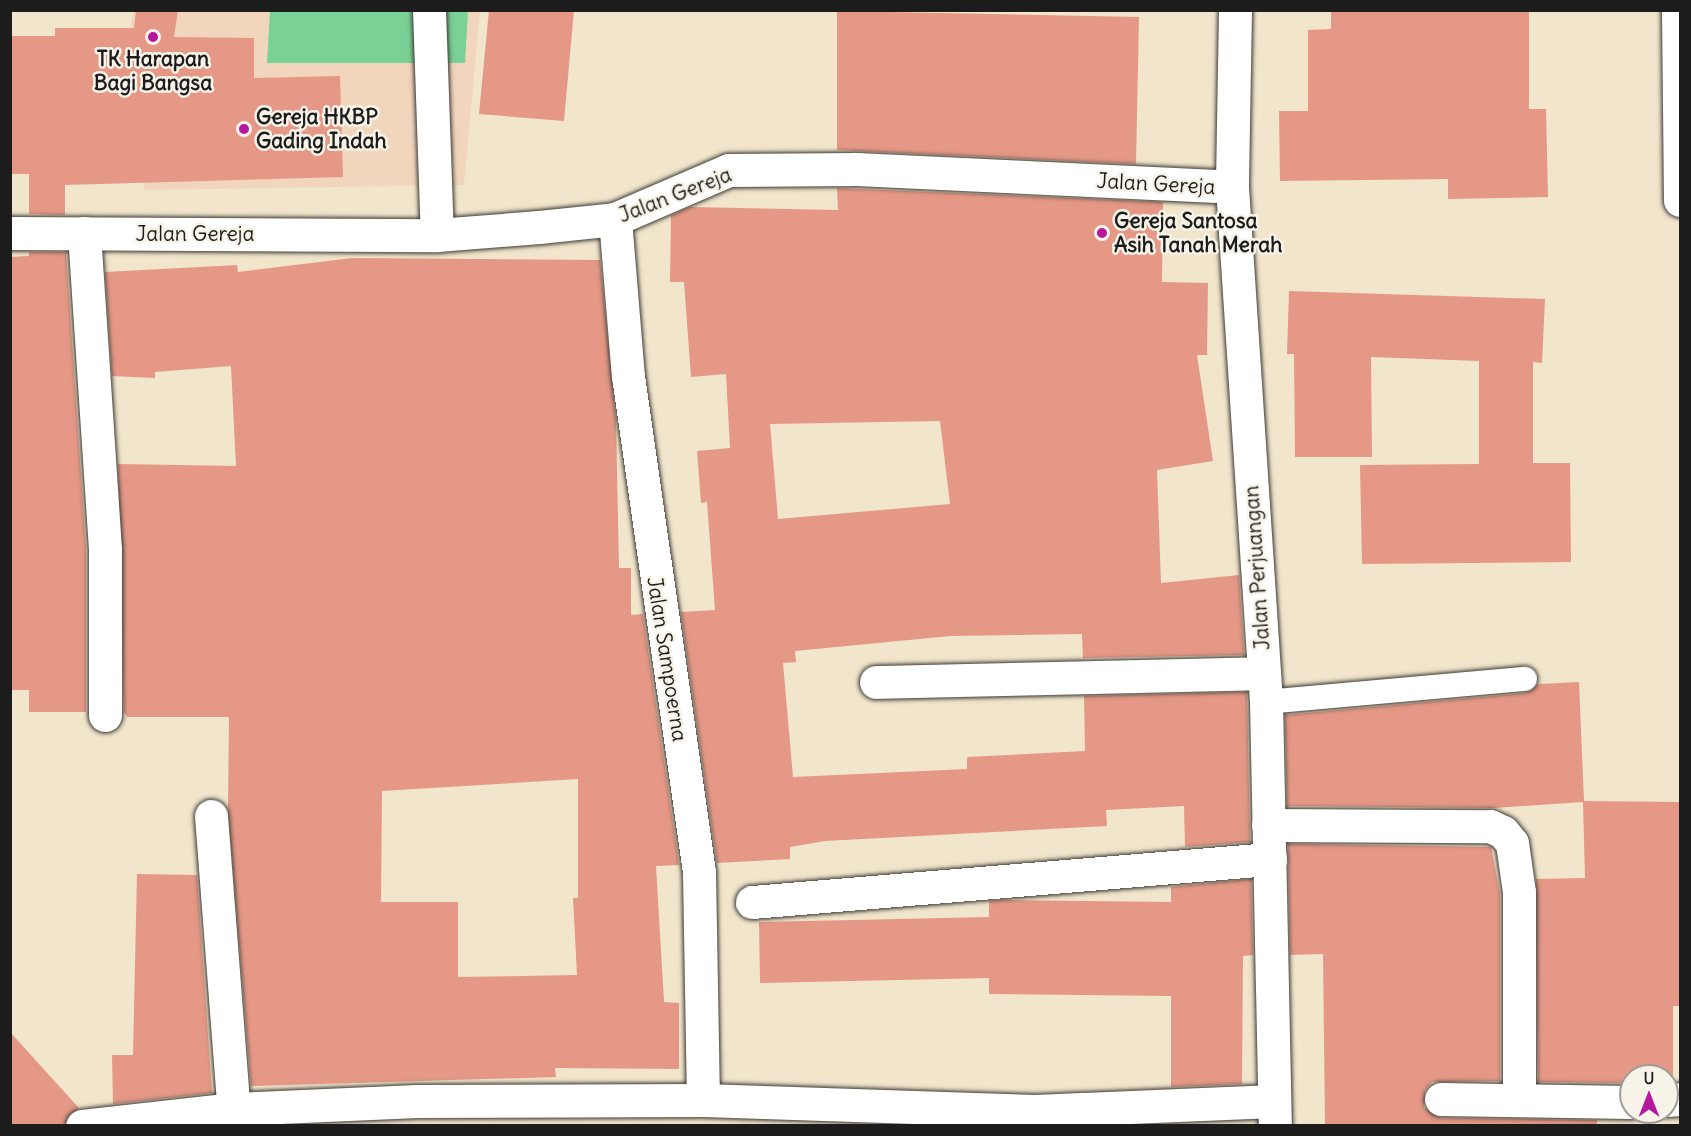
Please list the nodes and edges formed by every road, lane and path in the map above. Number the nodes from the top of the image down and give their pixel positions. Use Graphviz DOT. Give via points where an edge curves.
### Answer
graph roads {
  1 [pos="429,10"];
  2 [pos="1235,10"];
  3 [pos="1678,10"];
  4 [pos="1232,187"];
  5 [pos="1680,200"];
  6 [pos="615,219"];
  7 [pos="10,233"];
  8 [pos="84,233"];
  9 [pos="437,235"];
  10 [pos="1525,679"];
  11 [pos="876,682"];
  12 [pos="1265,688"];
  13 [pos="105,715"];
  14 [pos="211,816"];
  15 [pos="1268,825"];
  16 [pos="1270,859"];
  17 [pos="752,902"];
  18 [pos="1441,1099"];
  19 [pos="703,1100"];
  20 [pos="1519,1100"];
  21 [pos="1619,1102"];
  22 [pos="1275,1113"];
  23 [pos="234,1117"];
  24 [pos="82,1125"];
  1 -- 9 [label="street"];
  2 -- 4 [label="street, Jalan Perjuangan"];
  3 -- 5 [label="street"];
  4 -- 6 [label="street, Jalan Gereja" via="857,170 729,170"];
  4 -- 12 [label="street, Jalan Perjuangan"];
  6 -- 9 [label="street, Jalan Gereja"];
  6 -- 19 [label="street, Jalan Sampoerna" via="630,387 699,872"];
  7 -- 8 [label="street, Jalan Gereja"];
  8 -- 9 [label="street, Jalan Gereja"];
  8 -- 13 [label="street" via="105,549"];
  10 -- 12 [label="lane"];
  11 -- 12 [label="street"];
  12 -- 15 [label="street, Jalan Perjuangan"];
  14 -- 23 [label="street"];
  15 -- 16 [label="street, Jalan Perjuangan"];
  15 -- 20 [label="street" via="1490,826 1503,832 1512,843 1519,892"];
  16 -- 17 [label="street"];
  16 -- 22 [label="street, Jalan Perjuangan"];
  18 -- 20 [label="street"];
  19 -- 22 [label="street" via="1035,1111"];
  19 -- 23 [label="street" via="417,1101"];
  20 -- 21 [label="street"];
  23 -- 24 [label="street"];
}
